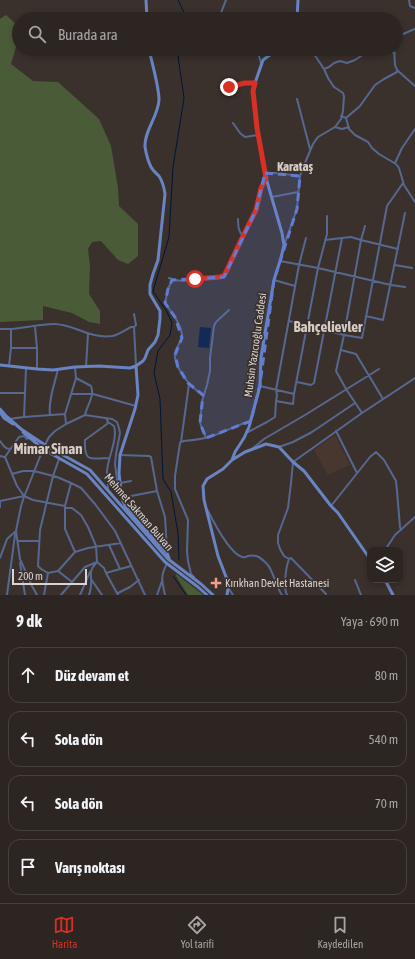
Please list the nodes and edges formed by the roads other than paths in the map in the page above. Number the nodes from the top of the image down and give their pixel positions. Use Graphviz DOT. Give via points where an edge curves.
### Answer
graph roads {
  1 [pos="146,0"];
  2 [pos="226,0"];
  3 [pos="298,0"];
  4 [pos="408,0"];
  5 [pos="415,8"];
  6 [pos="147,12"];
  7 [pos="222,12"];
  8 [pos="297,12"];
  9 [pos="415,29"];
  10 [pos="403,34"];
  11 [pos="151,56"];
  12 [pos="259,56"];
  13 [pos="269,56"];
  14 [pos="315,56"];
  15 [pos="361,56"];
  16 [pos="394,56"];
  17 [pos="262,65"];
  18 [pos="324,70"];
  19 [pos="397,70"];
  20 [pos="255,83"];
  21 [pos="415,86"];
  22 [pos="229,87"];
  23 [pos="297,99"];
  24 [pos="341,116"];
  25 [pos="346,118"];
  26 [pos="233,123"];
  27 [pos="335,127"];
  28 [pos="349,127"];
  29 [pos="415,129"];
  30 [pos="258,135"];
  31 [pos="311,150"];
  32 [pos="395,163"];
  33 [pos="282,164"];
  34 [pos="265,173"];
  35 [pos="282,173"];
  36 [pos="300,176"];
  37 [pos="266,178"];
  38 [pos="403,183"];
  39 [pos="298,192"];
  40 [pos="272,197"];
  41 [pos="415,202"];
  42 [pos="405,213"];
  43 [pos="327,216"];
  44 [pos="238,219"];
  45 [pos="365,226"];
  46 [pos="243,236"];
  47 [pos="306,238"];
  48 [pos="342,238"];
  49 [pos="325,240"];
  50 [pos="361,240"];
  51 [pos="380,244"];
  52 [pos="284,245"];
  53 [pos="398,249"];
  54 [pos="280,261"];
  55 [pos="299,265"];
  56 [pos="395,265"];
  57 [pos="318,268"];
  58 [pos="412,268"];
  59 [pos="335,273"];
  60 [pos="354,277"];
  61 [pos="169,278"];
  62 [pos="172,280"];
  63 [pos="274,280"];
  64 [pos="373,281"];
  65 [pos="391,285"];
  66 [pos="295,286"];
  67 [pos="405,287"];
  68 [pos="229,310"];
  69 [pos="134,314"];
  70 [pos="366,316"];
  71 [pos="289,321"];
  72 [pos="35,326"];
  73 [pos="307,326"];
  74 [pos="134,327"];
  75 [pos="0,329"];
  76 [pos="11,329"];
  77 [pos="324,330"];
  78 [pos="88,334"];
  79 [pos="344,335"];
  80 [pos="11,348"];
  81 [pos="37,348"];
  82 [pos="341,350"];
  83 [pos="0,365"];
  84 [pos="9,366"];
  85 [pos="136,366"];
  86 [pos="76,367"];
  87 [pos="86,367"];
  88 [pos="26,368"];
  89 [pos="37,369"];
  90 [pos="58,369"];
  91 [pos="379,369"];
  92 [pos="368,374"];
  93 [pos="76,378"];
  94 [pos="415,378"];
  95 [pos="297,382"];
  96 [pos="189,384"];
  97 [pos="260,386"];
  98 [pos="346,388"];
  99 [pos="276,390"];
  100 [pos="0,393"];
  101 [pos="25,393"];
  102 [pos="72,394"];
  103 [pos="93,394"];
  104 [pos="294,394"];
  105 [pos="204,395"];
  106 [pos="383,399"];
  107 [pos="276,402"];
  108 [pos="355,403"];
  109 [pos="136,406"];
  110 [pos="0,411"];
  111 [pos="362,413"];
  112 [pos="65,414"];
  113 [pos="50,415"];
  114 [pos="85,415"];
  115 [pos="24,417"];
  116 [pos="106,418"];
  117 [pos="9,419"];
  118 [pos="251,421"];
  119 [pos="108,422"];
  120 [pos="66,424"];
  121 [pos="247,432"];
  122 [pos="336,432"];
  123 [pos="29,437"];
  124 [pos="206,438"];
  125 [pos="0,441"];
  126 [pos="181,442"];
  127 [pos="45,446"];
  128 [pos="279,447"];
  129 [pos="10,449"];
  130 [pos="43,450"];
  131 [pos="251,450"];
  132 [pos="120,455"];
  133 [pos="0,456"];
  134 [pos="5,457"];
  135 [pos="109,458"];
  136 [pos="60,459"];
  137 [pos="232,460"];
  138 [pos="293,462"];
  139 [pos="34,472"];
  140 [pos="358,473"];
  141 [pos="12,474"];
  142 [pos="53,476"];
  143 [pos="131,481"];
  144 [pos="71,483"];
  145 [pos="120,483"];
  146 [pos="108,490"];
  147 [pos="157,492"];
  148 [pos="24,496"];
  149 [pos="0,502"];
  150 [pos="46,502"];
  151 [pos="331,506"];
  152 [pos="65,507"];
  153 [pos="126,507"];
  154 [pos="205,507"];
  155 [pos="0,508"];
  156 [pos="415,517"];
  157 [pos="401,530"];
  158 [pos="16,531"];
  159 [pos="18,541"];
  160 [pos="39,542"];
  161 [pos="121,543"];
  162 [pos="109,544"];
  163 [pos="96,546"];
  164 [pos="387,547"];
  165 [pos="75,552"];
  166 [pos="167,553"];
  167 [pos="367,555"];
  168 [pos="0,558"];
  169 [pos="20,559"];
  170 [pos="289,559"];
  171 [pos="170,560"];
  172 [pos="97,562"];
  173 [pos="167,564"];
  174 [pos="131,566"];
  175 [pos="91,569"];
  176 [pos="120,569"];
  177 [pos="58,571"];
  178 [pos="48,573"];
  179 [pos="106,573"];
  180 [pos="90,578"];
  181 [pos="194,578"];
  182 [pos="139,580"];
  183 [pos="355,580"];
  184 [pos="162,581"];
  185 [pos="72,582"];
  186 [pos="387,583"];
  187 [pos="228,589"];
  188 [pos="118,594"];
  189 [pos="326,594"];
  190 [pos="7,595"];
  191 [pos="25,595"];
  192 [pos="37,595"];
  193 [pos="44,595"];
  194 [pos="62,595"];
  195 [pos="80,595"];
  196 [pos="89,595"];
  197 [pos="102,595"];
  198 [pos="145,595"];
  199 [pos="157,595"];
  200 [pos="165,595"];
  201 [pos="207,595"];
  202 [pos="213,595"];
  203 [pos="226,595"];
  204 [pos="233,595"];
  205 [pos="282,595"];
  206 [pos="287,595"];
  207 [pos="361,595"];
  208 [pos="393,595"];
  1 -- 6 [label="street"];
  2 -- 7 [label="street"];
  3 -- 8 [label="street"];
  4 -- 5 [label="street" via="410,6"];
  9 -- 10 [label="street"];
  11 -- 85 [label="street" via="159,100 157,113 145,139 145,148 148,162 164,185 165,194 158,260 150,285 150,294 160,311 160,319 155,342 145,358"];
  12 -- 17 [label="street"];
  13 -- 17 [label="street"];
  14 -- 18 [label="street"];
  15 -- 18 [label="street" via="347,63 334,63"];
  16 -- 19 [label="street"];
  17 -- 20 [label="street"];
  18 -- 24 [label="street" via="334,87 343,93"];
  19 -- 21 [label="street"];
  19 -- 25 [label="street" via="395,74 376,85 360,106"];
  20 -- 22 [label="street"];
  20 -- 30 [label="street" via="253,91"];
  23 -- 31 [label="street"];
  24 -- 25 [label="street"];
  24 -- 27 [label="street"];
  25 -- 28 [label="street"];
  26 -- 30 [label="street" via="245,137"];
  27 -- 28 [label="street"];
  27 -- 31 [label="street" via="318,137"];
  28 -- 32 [label="street" via="379,154"];
  29 -- 32 [label="street"];
  30 -- 34 [label="street"];
  31 -- 36 [label="street"];
  32 -- 38 [label="street"];
  33 -- 35 [label="street"];
  34 -- 35 [label="street"];
  34 -- 37 [label="street"];
  35 -- 36 [label="street"];
  36 -- 39 [label="street"];
  37 -- 40 [label="street"];
  37 -- 46 [label="street" via="256,210"];
  38 -- 41 [label="street"];
  38 -- 51 [label="street" via="387,206"];
  39 -- 40 [label="street"];
  39 -- 52 [label="street" via="297,209"];
  40 -- 52 [label="street"];
  42 -- 53 [label="street"];
  43 -- 49 [label="street"];
  44 -- 46 [label="street" via="239,231"];
  45 -- 50 [label="street"];
  46 -- 62 [label="street" via="223,276 187,281"];
  47 -- 55 [label="street"];
  48 -- 49 [label="street"];
  48 -- 50 [label="street"];
  48 -- 59 [label="street"];
  49 -- 57 [label="street"];
  50 -- 51 [label="street"];
  50 -- 60 [label="street"];
  51 -- 53 [label="street"];
  51 -- 64 [label="street"];
  52 -- 54 [label="street, Muhsin Yazıcıoğlu Caddesi"];
  53 -- 56 [label="street"];
  54 -- 55 [label="street"];
  54 -- 63 [label="street, Muhsin Yazıcıoğlu Caddesi"];
  55 -- 57 [label="street"];
  55 -- 66 [label="street"];
  56 -- 58 [label="street"];
  56 -- 65 [label="street"];
  57 -- 59 [label="street"];
  57 -- 73 [label="street"];
  59 -- 60 [label="street"];
  59 -- 77 [label="street"];
  60 -- 64 [label="street"];
  60 -- 79 [label="street"];
  61 -- 62 [label="street"];
  62 -- 96 [label="street" via="165,303 181,330 182,338 174,355"];
  63 -- 66 [label="street"];
  63 -- 97 [label="street, Muhsin Yazıcıoğlu Caddesi"];
  64 -- 65 [label="street"];
  64 -- 70 [label="street"];
  65 -- 67 [label="street"];
  65 -- 70 [label="street" via="383,320"];
  66 -- 71 [label="street"];
  68 -- 105 [label="street" via="214,326 210,371"];
  69 -- 74 [label="street"];
  70 -- 79 [label="street" via="362,338"];
  71 -- 73 [label="street"];
  71 -- 99 [label="street"];
  72 -- 76 [label="street"];
  72 -- 78 [label="street" via="64,325"];
  72 -- 81 [label="street"];
  73 -- 77 [label="street"];
  73 -- 95 [label="street"];
  74 -- 78 [label="street" via="113,336"];
  74 -- 85 [label="street"];
  75 -- 76 [label="street"];
  76 -- 80 [label="street"];
  77 -- 79 [label="street"];
  77 -- 95 [label="street" via="314,383 311,385"];
  78 -- 87 [label="street"];
  79 -- 82 [label="street"];
  80 -- 81 [label="street"];
  80 -- 84 [label="street"];
  81 -- 89 [label="street"];
  82 -- 92 [label="street" via="356,354"];
  82 -- 98 [label="street" via="336,371"];
  83 -- 84 [label="street"];
  84 -- 88 [label="street"];
  85 -- 87 [label="street"];
  85 -- 109 [label="street"];
  86 -- 87 [label="street"];
  86 -- 90 [label="street"];
  86 -- 93 [label="street"];
  88 -- 89 [label="street"];
  88 -- 101 [label="street"];
  89 -- 90 [label="street"];
  90 -- 113 [label="street" via="49,409"];
  91 -- 92 [label="street"];
  92 -- 98 [label="street"];
  92 -- 106 [label="street"];
  93 -- 102 [label="street"];
  93 -- 103 [label="street" via="91,386"];
  94 -- 106 [label="street"];
  95 -- 104 [label="street"];
  96 -- 105 [label="street"];
  96 -- 126 [label="street"];
  97 -- 99 [label="street"];
  97 -- 118 [label="street, Muhsin Yazıcıoğlu Caddesi"];
  98 -- 108 [label="street"];
  98 -- 131 [label="street" via="264,439"];
  99 -- 104 [label="street"];
  99 -- 107 [label="street"];
  100 -- 101 [label="street"];
  101 -- 115 [label="street"];
  102 -- 103 [label="street"];
  102 -- 112 [label="street"];
  103 -- 109 [label="street"];
  103 -- 114 [label="street"];
  104 -- 107 [label="street" via="293,404"];
  105 -- 124 [label="street" via="200,423"];
  106 -- 111 [label="street"];
  107 -- 121 [label="street" via="275,417"];
  108 -- 111 [label="street"];
  108 -- 128 [label="street" via="312,432"];
  109 -- 132 [label="street"];
  110 -- 117 [label="street, Mehmet Sakman Bulvarı"];
  110 -- 123 [label="street, Mehmet Sakman Bulvarı" via="4,418"];
  111 -- 122 [label="street"];
  112 -- 113 [label="street"];
  112 -- 120 [label="street"];
  113 -- 115 [label="street"];
  114 -- 116 [label="street"];
  114 -- 120 [label="street"];
  115 -- 117 [label="street"];
  116 -- 119 [label="street"];
  116 -- 153 [label="street" via="117,422 119,428 117,480 120,496"];
  117 -- 127 [label="street, Mehmet Sakman Bulvarı"];
  118 -- 121 [label="street, Muhsin Yazıcıoğlu Caddesi"];
  118 -- 124 [label="street"];
  119 -- 135 [label="street" via="114,426 116,434"];
  119 -- 135 [label="street" via="85,440 84,448 87,457"];
  120 -- 127 [label="street" via="49,437"];
  121 -- 137 [label="street, Muhsin Yazıcıoğlu Caddesi"];
  122 -- 138 [label="street"];
  122 -- 140 [label="street"];
  123 -- 129 [label="street" via="19,437"];
  123 -- 130 [label="street, Mehmet Sakman Bulvarı"];
  124 -- 126 [label="street"];
  125 -- 129 [label="street" via="4,447"];
  126 -- 181 [label="street" via="175,489 188,520 188,561"];
  127 -- 130 [label="street"];
  127 -- 146 [label="street, Mehmet Sakman Bulvarı" via="90,470"];
  128 -- 131 [label="street" via="266,444"];
  128 -- 138 [label="street"];
  129 -- 134 [label="street"];
  130 -- 136 [label="street, Mehmet Sakman Bulvarı"];
  130 -- 139 [label="street"];
  131 -- 137 [label="street"];
  132 -- 145 [label="street"];
  132 -- 147 [label="street" via="151,458"];
  133 -- 134 [label="street"];
  134 -- 141 [label="street"];
  135 -- 146 [label="street"];
  136 -- 142 [label="street"];
  136 -- 173 [label="street, Mehmet Sakman Bulvarı" via="87,474"];
  137 -- 154 [label="street, Muhsin Yazıcıoğlu Caddesi" via="207,479 203,486"];
  138 -- 151 [label="street" via="304,471"];
  138 -- 170 [label="street" via="288,508 278,535 280,549"];
  139 -- 141 [label="street"];
  139 -- 142 [label="street"];
  139 -- 148 [label="street"];
  140 -- 151 [label="street"];
  140 -- 157 [label="street" via="376,452 384,460 396,484"];
  141 -- 148 [label="street"];
  142 -- 144 [label="street"];
  142 -- 150 [label="street"];
  143 -- 145 [label="street"];
  144 -- 152 [label="street"];
  144 -- 161 [label="street" via="81,488 95,504"];
  145 -- 153 [label="street"];
  146 -- 171 [label="street, Mehmet Sakman Bulvarı"];
  147 -- 153 [label="street" via="126,497"];
  147 -- 166 [label="street" via="165,517"];
  148 -- 149 [label="street"];
  148 -- 150 [label="street"];
  148 -- 158 [label="street"];
  149 -- 155 [label="street"];
  150 -- 152 [label="street"];
  150 -- 160 [label="street"];
  151 -- 167 [label="street"];
  152 -- 163 [label="street" via="81,514"];
  152 -- 165 [label="street" via="65,529"];
  153 -- 166 [label="street"];
  154 -- 187 [label="street, Muhsin Yazıcıoğlu Caddesi"];
  154 -- 205 [label="street" via="229,546 242,557 254,555 268,565"];
  156 -- 157 [label="street"];
  157 -- 164 [label="street"];
  158 -- 159 [label="street"];
  158 -- 168 [label="street" via="7,538"];
  158 -- 190 [label="street"];
  159 -- 160 [label="street"];
  159 -- 169 [label="street"];
  160 -- 178 [label="street" via="38,566"];
  161 -- 162 [label="street"];
  161 -- 174 [label="street"];
  162 -- 163 [label="street"];
  162 -- 176 [label="street"];
  163 -- 165 [label="street"];
  163 -- 172 [label="street"];
  165 -- 177 [label="street"];
  166 -- 171 [label="street"];
  169 -- 191 [label="street"];
  169 -- 192 [label="street"];
  170 -- 189 [label="street" via="291,558"];
  170 -- 206 [label="street" via="285,587"];
  171 -- 173 [label="street, Mehmet Sakman Bulvarı" via="166,560"];
  171 -- 181 [label="street"];
  172 -- 175 [label="street"];
  172 -- 179 [label="street"];
  172 -- 185 [label="street" via="85,567"];
  173 -- 184 [label="street" via="163,570"];
  173 -- 201 [label="street"];
  174 -- 176 [label="street"];
  174 -- 182 [label="street"];
  175 -- 180 [label="street"];
  175 -- 195 [label="street"];
  176 -- 179 [label="street"];
  177 -- 178 [label="street"];
  177 -- 185 [label="street"];
  178 -- 193 [label="street"];
  179 -- 188 [label="street"];
  180 -- 196 [label="street"];
  180 -- 197 [label="street"];
  181 -- 202 [label="street"];
  182 -- 188 [label="street"];
  182 -- 198 [label="street"];
  183 -- 207 [label="street"];
  184 -- 199 [label="street"];
  184 -- 200 [label="street"];
  185 -- 194 [label="street"];
  186 -- 208 [label="street"];
  187 -- 203 [label="street, Muhsin Yazıcıoğlu Caddesi"];
  187 -- 204 [label="street"];
}
